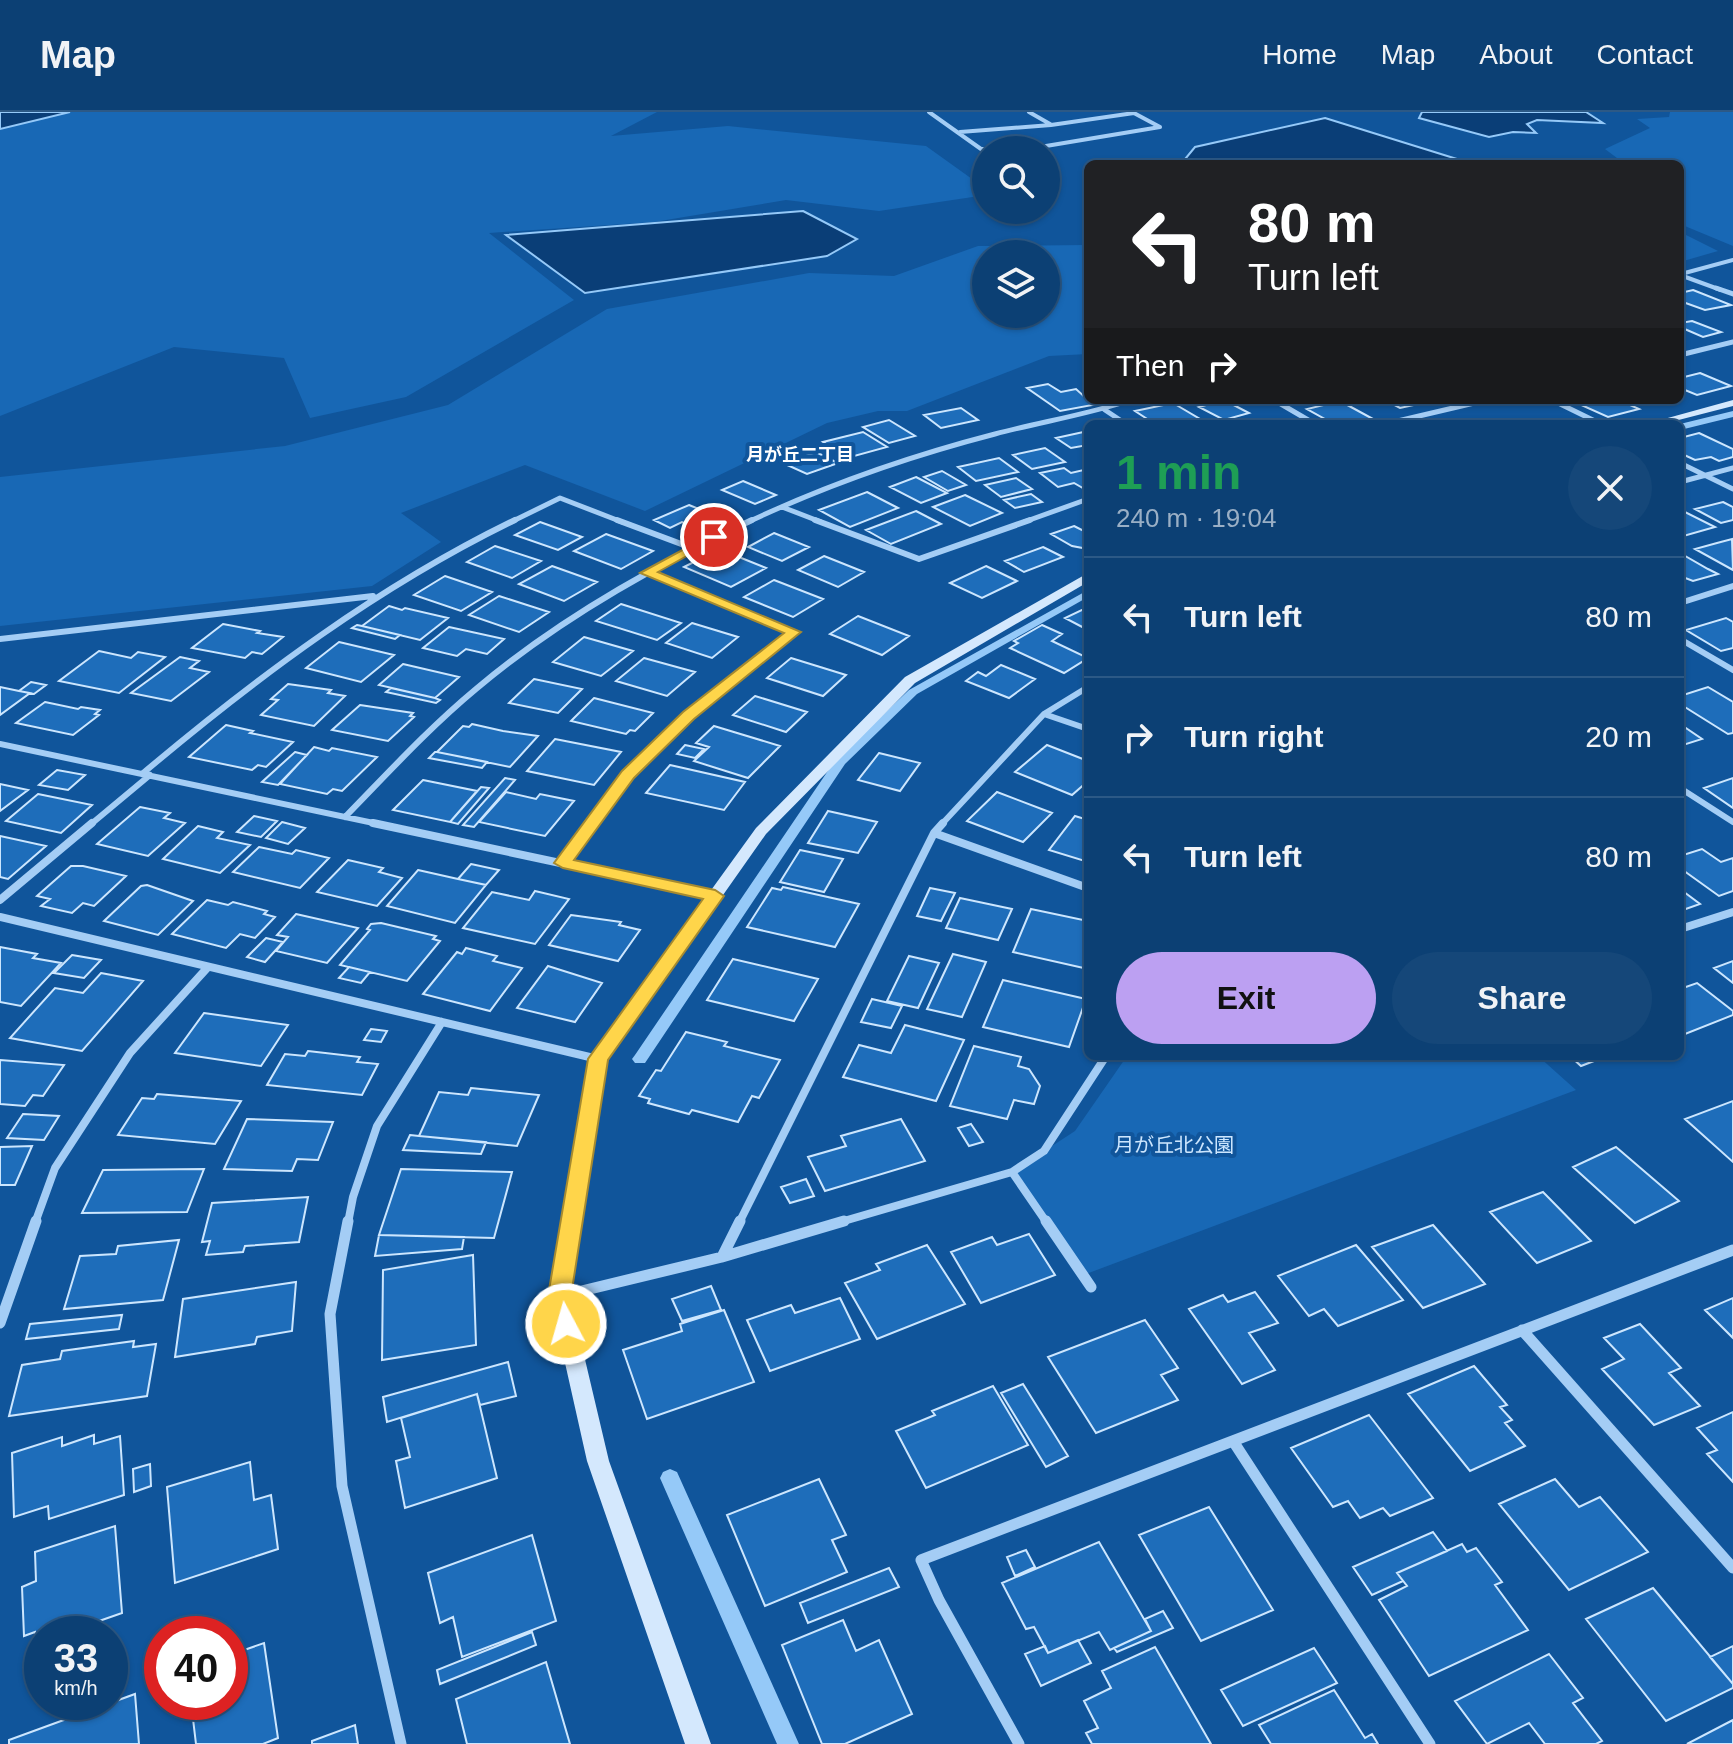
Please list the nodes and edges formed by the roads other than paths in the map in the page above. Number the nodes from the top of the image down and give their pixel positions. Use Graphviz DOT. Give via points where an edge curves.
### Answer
graph roads {
  1 [pos="929,112"];
  2 [pos="1029,112"];
  3 [pos="1133,113"];
  4 [pos="1051,125"];
  5 [pos="959,133"];
  6 [pos="1733,260"];
  7 [pos="1684,274"];
  8 [pos="1684,276"];
  9 [pos="1733,294"];
  10 [pos="1733,342"];
  11 [pos="1684,354"];
  12 [pos="1733,403"];
  13 [pos="1121,404"];
  14 [pos="1281,404"];
  15 [pos="1470,404"];
  16 [pos="1560,404"];
  17 [pos="1105,410"];
  18 [pos="1120,420"];
  19 [pos="1308,420"];
  20 [pos="1402,420"];
  21 [pos="1593,420"];
  22 [pos="1667,420"];
  23 [pos="1684,465"];
  24 [pos="1733,468"];
  25 [pos="1706,475"];
  26 [pos="1684,481"];
  27 [pos="1733,489"];
  28 [pos="1084,500"];
  29 [pos="782,507"];
  30 [pos="692,548"];
  31 [pos="647,573"];
  32 [pos="1084,579"];
  33 [pos="1733,586"];
  34 [pos="377,595"];
  35 [pos="1684,602"];
  36 [pos="0,639"];
  37 [pos="1684,641"];
  38 [pos="1733,670"];
  39 [pos="1084,689"];
  40 [pos="1044,714"];
  41 [pos="1084,728"];
  42 [pos="0,744"];
  43 [pos="146,774"];
  44 [pos="1684,791"];
  45 [pos="345,817"];
  46 [pos="1733,822"];
  47 [pos="934,833"];
  48 [pos="563,863"];
  49 [pos="1084,887"];
  50 [pos="715,896"];
  51 [pos="0,900"];
  52 [pos="1733,912"];
  53 [pos="0,917"];
  54 [pos="1684,928"];
  55 [pos="208,967"];
  56 [pos="442,1022"];
  57 [pos="598,1059"];
  58 [pos="1103,1060"];
  59 [pos="1012,1172"];
  60 [pos="1733,1250"];
  61 [pos="722,1257"];
  62 [pos="1091,1287"];
  63 [pos="560,1296"];
  64 [pos="0,1323"];
  65 [pos="1522,1330"];
  66 [pos="1233,1441"];
  67 [pos="1733,1568"];
  68 [pos="401,1744"];
  69 [pos="698,1744"];
  70 [pos="1019,1744"];
  71 [pos="1430,1744"];
  1 -- 5 [label="street"];
  2 -- 4 [label="street"];
  3 -- 4 [label="street"];
  3 -- 5 [label="street" via="1160,127 1028,149 981,149"];
  4 -- 5 [label="street"];
  6 -- 7 [label="street"];
  8 -- 9 [label="street"];
  10 -- 11 [label="street"];
  12 -- 22 [label="street"];
  13 -- 17 [label="street"];
  14 -- 19 [label="street"];
  15 -- 20 [label="street"];
  16 -- 21 [label="street"];
  17 -- 18 [label="street"];
  17 -- 29 [label="street" via="997,433 870,471"];
  23 -- 25 [label="street"];
  24 -- 25 [label="street"];
  25 -- 26 [label="street"];
  25 -- 27 [label="street"];
  28 -- 29 [label="street" via="919,559"];
  29 -- 30 [label="street"];
  30 -- 31 [label="street"];
  30 -- 34 [label="street" via="560,498"];
  31 -- 45 [label="street" via="498,671"];
  31 -- 48 [label="street" via="794,632 689,715 628,775"];
  32 -- 50 [label="street" via="910,680 761,831"];
  33 -- 35 [label="street"];
  34 -- 36 [label="street"];
  34 -- 43 [label="street" via="259,677"];
  37 -- 38 [label="street"];
  39 -- 40 [label="street"];
  40 -- 41 [label="street"];
  40 -- 47 [label="street"];
  42 -- 43 [label="street"];
  43 -- 45 [label="street"];
  43 -- 51 [label="street"];
  44 -- 46 [label="street"];
  45 -- 48 [label="street"];
  47 -- 49 [label="street"];
  47 -- 61 [label="street"];
  48 -- 50 [label="street"];
  50 -- 57 [label="street"];
  52 -- 54 [label="street"];
  53 -- 55 [label="street"];
  55 -- 56 [label="street"];
  55 -- 64 [label="street" via="130,1053 55,1168"];
  56 -- 57 [label="street"];
  56 -- 68 [label="street" via="377,1126 353,1197 330,1314 342,1486"];
  57 -- 63 [label="street"];
  58 -- 59 [label="street" via="1044,1151"];
  59 -- 61 [label="street"];
  59 -- 62 [label="street"];
  60 -- 65 [label="street"];
  61 -- 63 [label="street"];
  63 -- 69 [label="street" via="598,1461"];
  65 -- 66 [label="street"];
  65 -- 67 [label="street"];
  66 -- 70 [label="street" via="921,1560"];
  66 -- 71 [label="street"];
}
